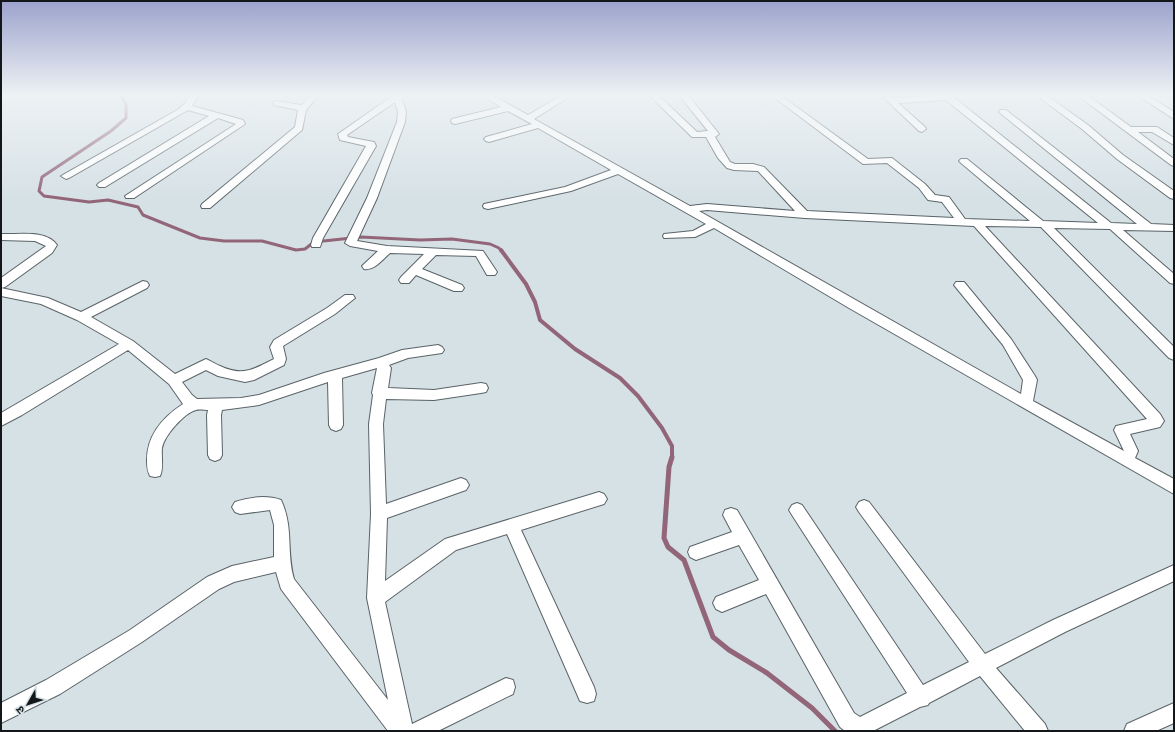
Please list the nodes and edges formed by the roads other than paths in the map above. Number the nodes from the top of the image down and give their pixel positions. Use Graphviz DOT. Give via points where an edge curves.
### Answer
graph roads {
  1 [pos="148,129"];
  2 [pos="194,129"];
  3 [pos="233,129"];
  4 [pos="298,129"];
  5 [pos="350,129"];
  6 [pos="398,129"];
  7 [pos="524,129"];
  8 [pos="546,129"];
  9 [pos="689,129"];
  10 [pos="711,129"];
  11 [pos="821,129"];
  12 [pos="985,129"];
  13 [pos="1025,129"];
  14 [pos="1088,129"];
  15 [pos="1150,129"];
  16 [pos="1154,129"];
  17 [pos="1129,130"];
  18 [pos="710,134"];
  19 [pos="489,139"];
  20 [pos="1174,142"];
  21 [pos="964,161"];
  22 [pos="1174,163"];
  23 [pos="619,170"];
  24 [pos="66,176"];
  25 [pos="102,185"];
  26 [pos="130,196"];
  27 [pos="1174,196"];
  28 [pos="206,206"];
  29 [pos="488,206"];
  30 [pos="688,209"];
  31 [pos="805,215"];
  32 [pos="962,222"];
  33 [pos="977,223"];
  34 [pos="714,224"];
  35 [pos="1042,224"];
  36 [pos="1110,226"];
  37 [pos="1148,227"];
  38 [pos="1174,228"];
  39 [pos="668,236"];
  40 [pos="1,237"];
  41 [pos="317,242"];
  42 [pos="387,249"];
  43 [pos="433,251"];
  44 [pos="368,266"];
  45 [pos="414,270"];
  46 [pos="491,272"];
  47 [pos="405,280"];
  48 [pos="1174,280"];
  49 [pos="1,284"];
  50 [pos="143,285"];
  51 [pos="960,285"];
  52 [pos="458,288"];
  53 [pos="1,292"];
  54 [pos="349,298"];
  55 [pos="81,317"];
  56 [pos="129,344"];
  57 [pos="438,350"];
  58 [pos="1174,355"];
  59 [pos="381,363"];
  60 [pos="335,375"];
  61 [pos="174,380"];
  62 [pos="481,388"];
  63 [pos="380,393"];
  64 [pos="1026,403"];
  65 [pos="194,404"];
  66 [pos="217,404"];
  67 [pos="1,420"];
  68 [pos="336,425"];
  69 [pos="215,455"];
  70 [pos="1128,460"];
  71 [pos="155,471"];
  72 [pos="461,485"];
  73 [pos="1174,487"];
  74 [pos="599,499"];
  75 [pos="240,507"];
  76 [pos="864,507"];
  77 [pos="798,510"];
  78 [pos="379,514"];
  79 [pos="732,515"];
  80 [pos="511,526"];
  81 [pos="744,536"];
  82 [pos="696,552"];
  83 [pos="282,563"];
  84 [pos="1174,573"];
  85 [pos="770,584"];
  86 [pos="376,598"];
  87 [pos="722,602"];
  88 [pos="982,665"];
  89 [pos="506,687"];
  90 [pos="587,694"];
  91 [pos="921,698"];
  92 [pos="1,713"];
  93 [pos="1174,713"];
  94 [pos="400,731"];
  95 [pos="404,731"];
  96 [pos="418,731"];
  97 [pos="1038,731"];
  98 [pos="1134,731"];
  1 -- 24 [label="street"];
  2 -- 25 [label="street"];
  3 -- 26 [label="street"];
  4 -- 28 [label="street"];
  5 -- 41 [label="street" via="342,134 343,138 368,143 371,146"];
  6 -- 42 [label="street" via="372,198 350,243"];
  7 -- 19 [label="street"];
  8 -- 23 [label="street"];
  9 -- 18 [label="street" via="695,135"];
  10 -- 18 [label="street" via="715,134"];
  11 -- 32 [label="street" via="866,162 890,160 922,186 932,198 945,199"];
  12 -- 36 [label="street"];
  13 -- 37 [label="street"];
  14 -- 27 [label="street" via="1120,157"];
  15 -- 17 [label="street"];
  16 -- 20 [label="street"];
  17 -- 22 [label="street"];
  18 -- 31 [label="street" via="728,165 756,166 761,169"];
  21 -- 35 [label="street"];
  23 -- 29 [label="street" via="568,189"];
  23 -- 30 [label="street"];
  30 -- 31 [label="street" via="707,207"];
  30 -- 34 [label="street"];
  31 -- 32 [label="street"];
  32 -- 33 [label="street"];
  33 -- 35 [label="street"];
  33 -- 70 [label="street" via="1156,418 1155,423 1120,430 1131,451"];
  34 -- 39 [label="street" via="695,234"];
  34 -- 64 [label="street"];
  35 -- 36 [label="street"];
  35 -- 58 [label="street"];
  36 -- 37 [label="street"];
  36 -- 48 [label="street"];
  37 -- 38 [label="street"];
  40 -- 49 [label="street" via="41,239 52,245 48,251"];
  42 -- 43 [label="street"];
  42 -- 44 [label="street"];
  43 -- 45 [label="street"];
  43 -- 46 [label="street" via="479,253"];
  45 -- 47 [label="street"];
  45 -- 52 [label="street"];
  50 -- 55 [label="street"];
  51 -- 64 [label="street" via="1006,342 1030,380"];
  53 -- 55 [label="street" via="44,301"];
  54 -- 61 [label="street" via="278,343 276,347 279,362 254,376 245,377 218,371 206,364"];
  55 -- 56 [label="street"];
  56 -- 61 [label="street"];
  56 -- 67 [label="street" via="81,370"];
  57 -- 59 [label="street" via="400,354"];
  59 -- 60 [label="street"];
  59 -- 63 [label="street" via="384,368"];
  60 -- 66 [label="street" via="260,400 241,404"];
  60 -- 68 [label="street"];
  61 -- 65 [label="street" via="187,399"];
  62 -- 63 [label="street" via="434,395"];
  63 -- 78 [label="street" via="376,424"];
  64 -- 70 [label="street"];
  65 -- 66 [label="street"];
  65 -- 71 [label="street" via="178,414 160,433 155,449"];
  66 -- 69 [label="street" via="214,415"];
  70 -- 73 [label="street"];
  72 -- 78 [label="street"];
  74 -- 80 [label="street"];
  75 -- 83 [label="street" via="270,503 276,505 282,533"];
  76 -- 88 [label="street"];
  77 -- 91 [label="street"];
  78 -- 86 [label="street"];
  79 -- 81 [label="street"];
  80 -- 86 [label="street" via="451,544"];
  80 -- 90 [label="street"];
  81 -- 82 [label="street"];
  81 -- 85 [label="street"];
  83 -- 92 [label="street" via="222,578 136,636 53,687"];
  83 -- 94 [label="street" via="287,583 293,592"];
  84 -- 88 [label="street"];
  85 -- 87 [label="street"];
  85 -- 91 [label="street" via="847,720 854,726 861,727"];
  86 -- 95 [label="street"];
  88 -- 91 [label="street"];
  88 -- 97 [label="street"];
  89 -- 96 [label="street"];
  93 -- 98 [label="street"];
}
